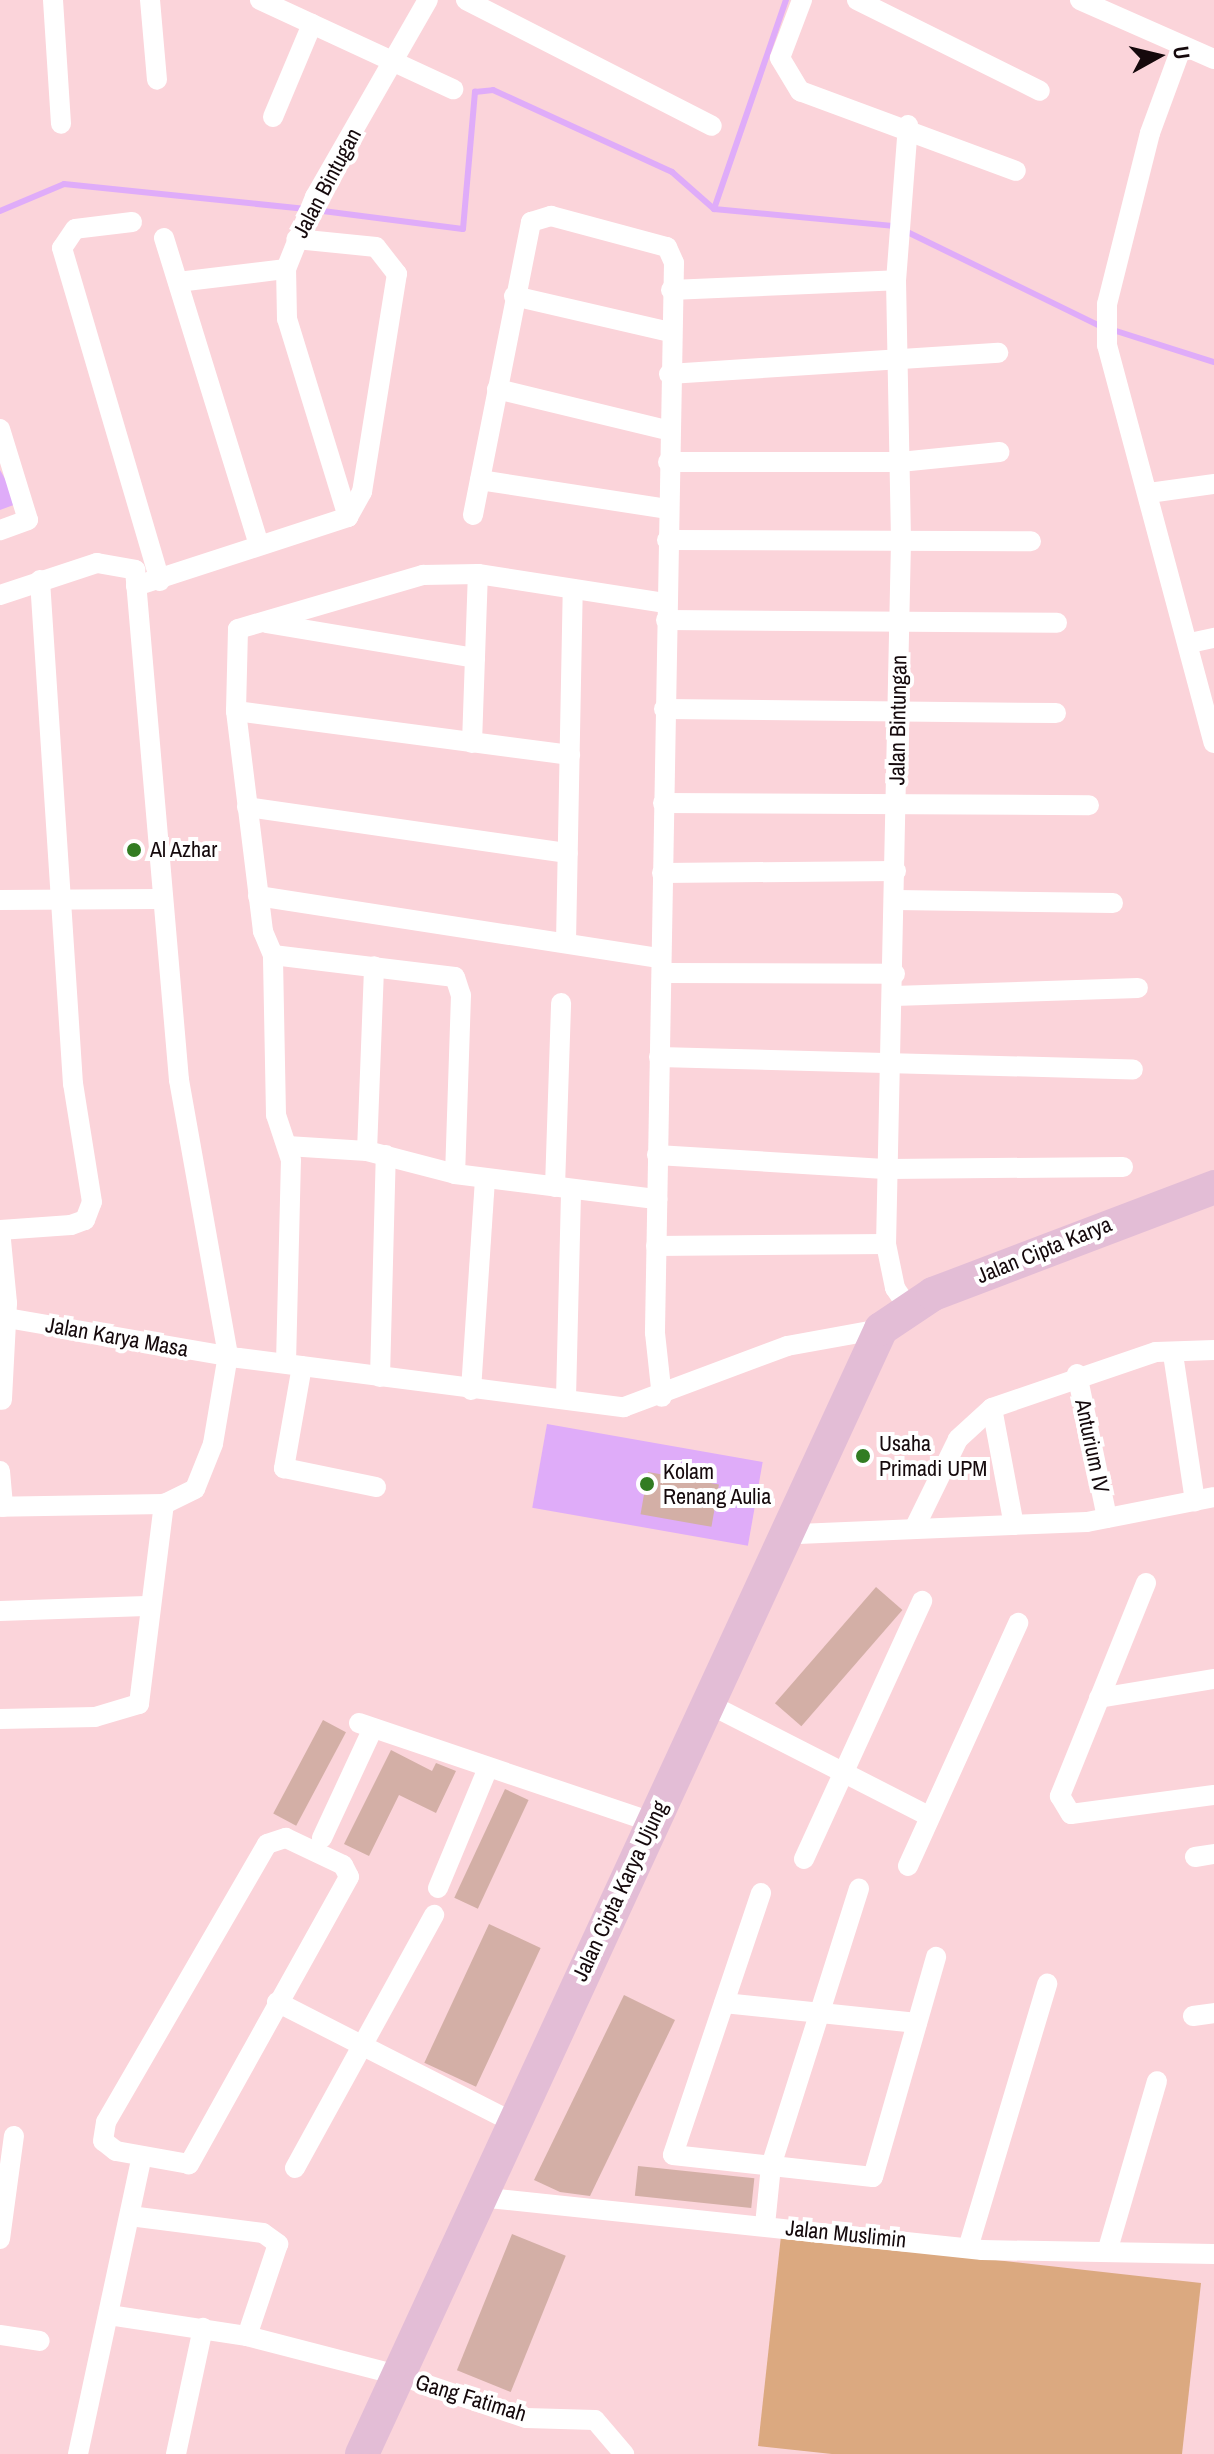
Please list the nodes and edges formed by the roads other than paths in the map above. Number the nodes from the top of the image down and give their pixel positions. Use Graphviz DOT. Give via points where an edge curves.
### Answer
graph roads {
  1 [pos="53,0"];
  2 [pos="150,0"];
  3 [pos="260,0"];
  4 [pos="428,0"];
  5 [pos="466,0"];
  6 [pos="802,0"];
  7 [pos="857,0"];
  8 [pos="1080,0"];
  9 [pos="312,24"];
  10 [pos="1182,46"];
  11 [pos="1214,59"];
  12 [pos="395,63"];
  13 [pos="157,80"];
  14 [pos="453,89"];
  15 [pos="1040,91"];
  16 [pos="273,117"];
  17 [pos="61,124"];
  18 [pos="908,125"];
  19 [pos="712,126"];
  20 [pos="1016,171"];
  21 [pos="132,222"];
  22 [pos="299,233"];
  23 [pos="164,238"];
  24 [pos="286,269"];
  25 [pos="896,280"];
  26 [pos="178,282"];
  27 [pos="671,290"];
  28 [pos="514,296"];
  29 [pos="670,332"];
  30 [pos="998,353"];
  31 [pos="899,364"];
  32 [pos="669,374"];
  33 [pos="497,389"];
  34 [pos="0,429"];
  35 [pos="667,430"];
  36 [pos="1000,452"];
  37 [pos="668,462"];
  38 [pos="900,462"];
  39 [pos="480,480"];
  40 [pos="1214,484"];
  41 [pos="1149,493"];
  42 [pos="667,509"];
  43 [pos="473,515"];
  44 [pos="348,517"];
  45 [pos="0,530"];
  46 [pos="667,540"];
  47 [pos="901,541"];
  48 [pos="1031,541"];
  49 [pos="259,544"];
  50 [pos="478,574"];
  51 [pos="40,580"];
  52 [pos="160,581"];
  53 [pos="136,586"];
  54 [pos="573,589"];
  55 [pos="0,595"];
  56 [pos="666,612"];
  57 [pos="259,622"];
  58 [pos="900,622"];
  59 [pos="1057,623"];
  60 [pos="1214,638"];
  61 [pos="1190,643"];
  62 [pos="475,658"];
  63 [pos="664,709"];
  64 [pos="236,711"];
  65 [pos="899,712"];
  66 [pos="1056,713"];
  67 [pos="472,743"];
  68 [pos="1214,743"];
  69 [pos="570,755"];
  70 [pos="663,803"];
  71 [pos="897,804"];
  72 [pos="1089,805"];
  73 [pos="247,807"];
  74 [pos="568,853"];
  75 [pos="896,871"];
  76 [pos="662,873"];
  77 [pos="258,896"];
  78 [pos="57,899"];
  79 [pos="160,899"];
  80 [pos="0,900"];
  81 [pos="896,900"];
  82 [pos="1113,903"];
  83 [pos="566,942"];
  84 [pos="273,955"];
  85 [pos="374,966"];
  86 [pos="660,966"];
  87 [pos="895,974"];
  88 [pos="1138,988"];
  89 [pos="894,996"];
  90 [pos="561,1003"];
  91 [pos="659,1057"];
  92 [pos="893,1063"];
  93 [pos="1133,1069"];
  94 [pos="287,1146"];
  95 [pos="376,1153"];
  96 [pos="657,1155"];
  97 [pos="1123,1167"];
  98 [pos="889,1169"];
  99 [pos="455,1174"];
  100 [pos="485,1178"];
  101 [pos="1214,1187"];
  102 [pos="563,1188"];
  103 [pos="657,1199"];
  104 [pos="0,1230"];
  105 [pos="886,1244"];
  106 [pos="656,1246"];
  107 [pos="910,1310"];
  108 [pos="7,1318"];
  109 [pos="881,1329"];
  110 [pos="1214,1350"];
  111 [pos="1173,1354"];
  112 [pos="228,1355"];
  113 [pos="294,1364"];
  114 [pos="1077,1374"];
  115 [pos="380,1377"];
  116 [pos="471,1390"];
  117 [pos="662,1397"];
  118 [pos="566,1398"];
  119 [pos="1,1406"];
  120 [pos="992,1408"];
  121 [pos="0,1471"];
  122 [pos="376,1487"];
  123 [pos="1204,1499"];
  124 [pos="164,1504"];
  125 [pos="2,1507"];
  126 [pos="1107,1518"];
  127 [pos="1014,1525"];
  128 [pos="914,1529"];
  129 [pos="798,1534"];
  130 [pos="1146,1583"];
  131 [pos="922,1601"];
  132 [pos="146,1606"];
  133 [pos="0,1611"];
  134 [pos="1018,1623"];
  135 [pos="1214,1679"];
  136 [pos="1099,1698"];
  137 [pos="707,1703"];
  138 [pos="0,1719"];
  139 [pos="488,1768"];
  140 [pos="844,1772"];
  141 [pos="1214,1795"];
  142 [pos="929,1816"];
  143 [pos="652,1822"];
  144 [pos="322,1838"];
  145 [pos="804,1859"];
  146 [pos="908,1866"];
  147 [pos="438,1888"];
  148 [pos="859,1889"];
  149 [pos="761,1893"];
  150 [pos="434,1915"];
  151 [pos="936,1957"];
  152 [pos="1047,1984"];
  153 [pos="277,2002"];
  154 [pos="724,2003"];
  155 [pos="1214,2013"];
  156 [pos="819,2016"];
  157 [pos="1193,2016"];
  158 [pos="917,2023"];
  159 [pos="363,2046"];
  160 [pos="1157,2081"];
  161 [pos="513,2122"];
  162 [pos="14,2136"];
  163 [pos="141,2160"];
  164 [pos="771,2166"];
  165 [pos="295,2168"];
  166 [pos="479,2197"];
  167 [pos="130,2216"];
  168 [pos="765,2225"];
  169 [pos="0,2239"];
  170 [pos="968,2248"];
  171 [pos="1107,2252"];
  172 [pos="1214,2254"];
  173 [pos="109,2315"];
  174 [pos="203,2328"];
  175 [pos="0,2335"];
  176 [pos="247,2336"];
  177 [pos="40,2341"];
  178 [pos="398,2375"];
  179 [pos="78,2454"];
  180 [pos="176,2454"];
  181 [pos="362,2454"];
  182 [pos="624,2454"];
  1 -- 17 [label="street"];
  2 -- 13 [label="street"];
  3 -- 9 [label="street"];
  4 -- 12 [label="street, Jalan Bintugan"];
  5 -- 19 [label="street"];
  6 -- 18 [label="street" via="780,58 788,79 800,91"];
  7 -- 15 [label="street"];
  8 -- 10 [label="street"];
  9 -- 12 [label="street"];
  9 -- 16 [label="street"];
  10 -- 11 [label="street"];
  10 -- 41 [label="street" via="1150,133 1107,304 1107,345"];
  12 -- 14 [label="street"];
  12 -- 22 [label="street, Jalan Bintugan"];
  18 -- 20 [label="street"];
  18 -- 25 [label="street, Jalan Bintungan"];
  21 -- 52 [label="street" via="75,229 62,248"];
  22 -- 24 [label="street, Jalan Bintugan"];
  22 -- 44 [label="street" via="376,247 397,274 362,492"];
  23 -- 26 [label="street"];
  24 -- 26 [label="street"];
  24 -- 44 [label="street, Jalan Bintugan" via="287,319"];
  25 -- 27 [label="street"];
  25 -- 31 [label="street, Jalan Bintungan"];
  26 -- 49 [label="street"];
  27 -- 28 [label="street" via="667,247 551,216 538,217 525,233"];
  27 -- 29 [label="street"];
  28 -- 29 [label="street"];
  28 -- 33 [label="street"];
  29 -- 32 [label="street"];
  30 -- 31 [label="street"];
  31 -- 32 [label="street"];
  31 -- 38 [label="street, Jalan Bintungan"];
  32 -- 35 [label="street"];
  33 -- 35 [label="street"];
  33 -- 39 [label="street"];
  34 -- 45 [label="street" via="28,520"];
  35 -- 37 [label="street"];
  36 -- 38 [label="street"];
  37 -- 38 [label="street"];
  37 -- 42 [label="street"];
  38 -- 47 [label="street, Jalan Bintungan"];
  39 -- 42 [label="street"];
  39 -- 43 [label="street"];
  40 -- 41 [label="street"];
  41 -- 61 [label="street"];
  42 -- 46 [label="street"];
  44 -- 49 [label="street"];
  46 -- 47 [label="street"];
  46 -- 56 [label="street"];
  47 -- 48 [label="street"];
  47 -- 58 [label="street, Jalan Bintungan"];
  49 -- 52 [label="street"];
  50 -- 54 [label="street"];
  50 -- 57 [label="street" via="423,575"];
  50 -- 62 [label="street"];
  51 -- 53 [label="street" via="122,563 135,570"];
  51 -- 55 [label="street"];
  51 -- 78 [label="street"];
  52 -- 53 [label="street"];
  53 -- 79 [label="street"];
  54 -- 56 [label="street"];
  54 -- 69 [label="street"];
  56 -- 58 [label="street"];
  56 -- 63 [label="street"];
  57 -- 62 [label="street"];
  57 -- 64 [label="street" via="238,629 233,647"];
  58 -- 59 [label="street"];
  58 -- 65 [label="street, Jalan Bintungan"];
  60 -- 61 [label="street"];
  61 -- 68 [label="street"];
  62 -- 67 [label="street"];
  63 -- 65 [label="street"];
  63 -- 70 [label="street"];
  64 -- 67 [label="street"];
  64 -- 73 [label="street"];
  65 -- 66 [label="street"];
  65 -- 71 [label="street, Jalan Bintungan"];
  67 -- 69 [label="street"];
  69 -- 74 [label="street"];
  70 -- 71 [label="street"];
  70 -- 76 [label="street"];
  71 -- 72 [label="street"];
  71 -- 75 [label="street, Jalan Bintungan"];
  73 -- 74 [label="street"];
  73 -- 77 [label="street"];
  74 -- 83 [label="street"];
  75 -- 76 [label="street"];
  75 -- 81 [label="street, Jalan Bintungan"];
  76 -- 86 [label="street"];
  77 -- 83 [label="street"];
  77 -- 84 [label="street"];
  78 -- 79 [label="street"];
  78 -- 80 [label="street"];
  78 -- 104 [label="street" via="73,1084 92,1202 85,1220"];
  79 -- 112 [label="street" via="185,1123"];
  81 -- 82 [label="street"];
  81 -- 87 [label="street, Jalan Bintungan"];
  83 -- 86 [label="street"];
  84 -- 85 [label="street"];
  84 -- 94 [label="street" via="276,1115"];
  85 -- 95 [label="street"];
  85 -- 99 [label="street" via="455,977 461,995"];
  86 -- 87 [label="street"];
  86 -- 91 [label="street"];
  87 -- 89 [label="street, Jalan Bintungan"];
  88 -- 89 [label="street"];
  89 -- 92 [label="street, Jalan Bintungan"];
  90 -- 102 [label="street"];
  91 -- 92 [label="street"];
  91 -- 96 [label="street"];
  92 -- 93 [label="street"];
  92 -- 98 [label="street, Jalan Bintungan"];
  94 -- 95 [label="street"];
  94 -- 113 [label="street"];
  95 -- 99 [label="street"];
  95 -- 115 [label="street"];
  96 -- 98 [label="street"];
  96 -- 103 [label="street"];
  97 -- 98 [label="street"];
  98 -- 105 [label="street, Jalan Bintungan"];
  99 -- 100 [label="street"];
  100 -- 102 [label="street"];
  100 -- 116 [label="street"];
  101 -- 107 [label="main road, Jalan Cipta Karya" via="1076,1235"];
  102 -- 103 [label="street"];
  102 -- 118 [label="street"];
  103 -- 106 [label="street"];
  104 -- 108 [label="street"];
  105 -- 106 [label="street"];
  105 -- 107 [label="street, Jalan Bintungan" via="895,1288"];
  106 -- 117 [label="street"];
  107 -- 109 [label="main road, Jalan Cipta Karya"];
  108 -- 112 [label="street, Jalan Karya Masa"];
  108 -- 119 [label="street"];
  109 -- 117 [label="street, Jalan Karya Masa" via="787,1346"];
  109 -- 137 [label="main road, Jalan Cipta Karya Ujung"];
  110 -- 111 [label="street"];
  111 -- 114 [label="street"];
  111 -- 123 [label="street"];
  112 -- 113 [label="street, Jalan Karya Masa"];
  112 -- 124 [label="street" via="205,1471 195,1489"];
  113 -- 115 [label="street, Jalan Karya Masa"];
  113 -- 122 [label="street" via="284,1468"];
  114 -- 120 [label="street"];
  114 -- 126 [label="street, Anturium IV"];
  115 -- 116 [label="street, Jalan Karya Masa"];
  116 -- 118 [label="street, Jalan Karya Masa"];
  117 -- 118 [label="street, Jalan Karya Masa" via="624,1407"];
  120 -- 127 [label="street"];
  120 -- 128 [label="street" via="958,1439"];
  121 -- 125 [label="street"];
  123 -- 126 [label="street"];
  124 -- 125 [label="street"];
  124 -- 132 [label="street"];
  126 -- 127 [label="street"];
  127 -- 128 [label="street"];
  128 -- 129 [label="street"];
  130 -- 136 [label="street"];
  131 -- 140 [label="street"];
  132 -- 133 [label="street"];
  132 -- 138 [label="street" via="139,1704 95,1717"];
  134 -- 142 [label="street"];
  135 -- 136 [label="street"];
  136 -- 141 [label="street" via="1060,1796 1066,1810"];
  137 -- 140 [label="street"];
  137 -- 143 [label="main road, Jalan Cipta Karya Ujung"];
  139 -- 143 [label="street"];
  139 -- 144 [label="street" via="366,1726"];
  139 -- 147 [label="street"];
  140 -- 142 [label="street"];
  140 -- 145 [label="street"];
  142 -- 146 [label="street"];
  143 -- 161 [label="main road, Jalan Cipta Karya Ujung"];
  148 -- 156 [label="street"];
  149 -- 154 [label="street"];
  150 -- 159 [label="street"];
  151 -- 158 [label="street"];
  152 -- 170 [label="street"];
  153 -- 159 [label="street"];
  153 -- 163 [label="street" via="189,2164"];
  153 -- 163 [label="street" via="349,1877 343,1865 276,1836 106,2122 103,2141"];
  154 -- 156 [label="street"];
  154 -- 164 [label="street" via="673,2155"];
  155 -- 157 [label="street"];
  156 -- 158 [label="street"];
  156 -- 164 [label="street"];
  158 -- 164 [label="street" via="873,2177"];
  159 -- 161 [label="street"];
  159 -- 165 [label="street"];
  160 -- 171 [label="street"];
  161 -- 166 [label="main road, Jalan Cipta Karya Ujung"];
  162 -- 169 [label="street"];
  163 -- 167 [label="street"];
  164 -- 168 [label="street"];
  166 -- 168 [label="street, Jalan Muslimin"];
  166 -- 178 [label="main road, Jalan Cipta Karya Ujung"];
  167 -- 173 [label="street"];
  167 -- 176 [label="street" via="263,2233 278,2244"];
  168 -- 170 [label="street, Jalan Muslimin"];
  170 -- 171 [label="street, Jalan Muslimin"];
  171 -- 172 [label="street, Jalan Muslimin"];
  173 -- 174 [label="street, Gang Fatimah"];
  173 -- 179 [label="street"];
  174 -- 176 [label="street, Gang Fatimah"];
  174 -- 180 [label="street"];
  175 -- 177 [label="street"];
  176 -- 178 [label="street, Gang Fatimah"];
  178 -- 181 [label="main road, Jalan Cipta Karya Ujung"];
  178 -- 182 [label="street, Gang Fatimah" via="526,2418 595,2420"];
}
